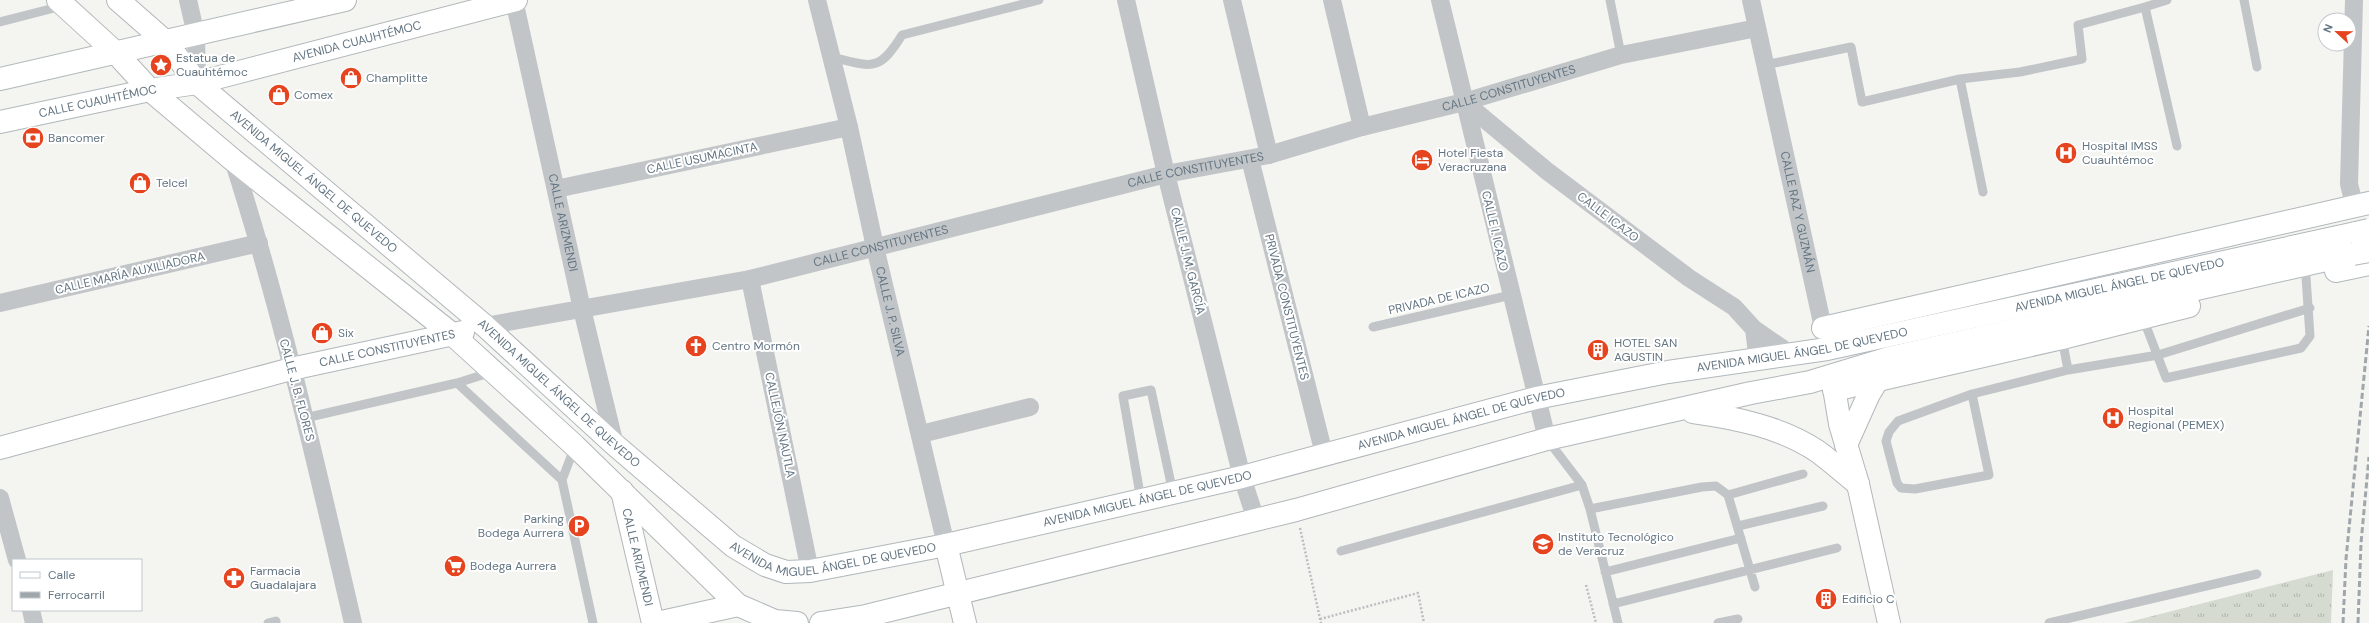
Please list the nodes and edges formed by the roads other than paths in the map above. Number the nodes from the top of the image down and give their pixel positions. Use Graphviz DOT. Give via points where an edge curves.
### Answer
graph roads {
  1 [pos="118,0"];
  2 [pos="188,0"];
  3 [pos="345,0"];
  4 [pos="515,0"];
  5 [pos="817,0"];
  6 [pos="1039,0"];
  7 [pos="1126,0"];
  8 [pos="1232,0"];
  9 [pos="1332,0"];
  10 [pos="1440,0"];
  11 [pos="1610,0"];
  12 [pos="1751,0"];
  13 [pos="2167,0"];
  14 [pos="2244,0"];
  15 [pos="2354,0"];
  16 [pos="61,3"];
  17 [pos="2145,7"];
  18 [pos="0,22"];
  19 [pos="1757,28"];
  20 [pos="196,35"];
  21 [pos="166,42"];
  22 [pos="115,52"];
  23 [pos="1621,55"];
  24 [pos="831,57"];
  25 [pos="1765,65"];
  26 [pos="2257,67"];
  27 [pos="0,79"];
  28 [pos="1960,79"];
  29 [pos="197,83"];
  30 [pos="150,90"];
  31 [pos="1464,102"];
  32 [pos="0,122"];
  33 [pos="849,127"];
  34 [pos="1362,127"];
  35 [pos="2177,146"];
  36 [pos="1269,155"];
  37 [pos="1250,159"];
  38 [pos="233,160"];
  39 [pos="1166,174"];
  40 [pos="556,188"];
  41 [pos="1983,192"];
  42 [pos="2362,206"];
  43 [pos="260,243"];
  44 [pos="874,247"];
  45 [pos="2364,250"];
  46 [pos="2306,277"];
  47 [pos="750,279"];
  48 [pos="1511,295"];
  49 [pos="0,303"];
  50 [pos="2310,308"];
  51 [pos="582,309"];
  52 [pos="2143,318"];
  53 [pos="485,326"];
  54 [pos="1373,327"];
  55 [pos="1754,329"];
  56 [pos="452,334"];
  57 [pos="2062,338"];
  58 [pos="1825,339"];
  59 [pos="1792,355"];
  60 [pos="2158,355"];
  61 [pos="1890,358"];
  62 [pos="1758,360"];
  63 [pos="291,369"];
  64 [pos="2068,370"];
  65 [pos="493,371"];
  66 [pos="1879,379"];
  67 [pos="1810,382"];
  68 [pos="1833,382"];
  69 [pos="457,383"];
  70 [pos="1972,394"];
  71 [pos="1536,398"];
  72 [pos="1710,403"];
  73 [pos="1030,407"];
  74 [pos="1678,410"];
  75 [pos="305,418"];
  76 [pos="1840,424"];
  77 [pos="921,434"];
  78 [pos="1547,439"];
  79 [pos="614,445"];
  80 [pos="1846,445"];
  81 [pos="575,446"];
  82 [pos="0,448"];
  83 [pos="1324,454"];
  84 [pos="1803,474"];
  85 [pos="1242,478"];
  86 [pos="562,480"];
  87 [pos="1858,484"];
  88 [pos="1582,485"];
  89 [pos="622,491"];
  90 [pos="1173,493"];
  91 [pos="1728,495"];
  92 [pos="0,498"];
  93 [pos="1141,500"];
  94 [pos="1823,506"];
  95 [pos="1590,509"];
  96 [pos="1256,520"];
  97 [pos="1738,526"];
  98 [pos="1741,538"];
  99 [pos="6,540"];
  100 [pos="946,545"];
  101 [pos="1837,548"];
  102 [pos="1342,551"];
  103 [pos="16,559"];
  104 [pos="1750,570"];
  105 [pos="810,571"];
  106 [pos="1605,572"];
  107 [pos="2256,574"];
  108 [pos="1754,587"];
  109 [pos="958,591"];
  110 [pos="1613,604"];
  111 [pos="738,606"];
  112 [pos="31,611"];
  113 [pos="1738,618"];
  114 [pos="867,619"];
  115 [pos="34,623"];
  116 [pos="268,623"];
  117 [pos="276,623"];
  118 [pos="353,623"];
  119 [pos="592,623"];
  120 [pos="653,623"];
  121 [pos="657,623"];
  122 [pos="797,623"];
  123 [pos="821,623"];
  124 [pos="965,623"];
  125 [pos="1618,623"];
  126 [pos="1718,623"];
  127 [pos="1890,623"];
  128 [pos="2049,623"];
  1 -- 21 [label="main road, AVENIDA MIGUEL ÁNGEL DE QUEVEDO"];
  2 -- 20 [label="street"];
  3 -- 20 [label="main road"];
  4 -- 29 [label="main road, AVENIDA CUAUHTÉMOC"];
  4 -- 40 [label="street, CALLE ARIZMENDI"];
  5 -- 24 [label="street, CALLE J. P. SILVA"];
  6 -- 24 [label="lane" via="902,35 891,53 881,62 870,66"];
  7 -- 39 [label="street, CALLE J. M. GARCÍA"];
  8 -- 36 [label="street"];
  9 -- 34 [label="street"];
  10 -- 31 [label="street, CALLE I. ICAZO"];
  11 -- 23 [label="lane"];
  12 -- 19 [label="street, CALLE RAZ Y GUZMÁN"];
  13 -- 17 [label="lane"];
  14 -- 26 [label="lane"];
  15 -- 42 [label="street" via="2349,184"];
  16 -- 18 [label="lane"];
  16 -- 22 [label="main road"];
  17 -- 28 [label="lane" via="2078,26 2082,59 2020,72"];
  17 -- 35 [label="lane"];
  19 -- 23 [label="street, CALLE CONSTITUYENTES"];
  19 -- 25 [label="street, CALLE RAZ Y GUZMÁN"];
  20 -- 21 [label="main road"];
  20 -- 29 [label="street"];
  21 -- 22 [label="main road"];
  21 -- 29 [label="main road, AVENIDA MIGUEL ÁNGEL DE QUEVEDO"];
  22 -- 27 [label="main road"];
  22 -- 30 [label="main road"];
  23 -- 31 [label="street, CALLE CONSTITUYENTES"];
  24 -- 33 [label="street, CALLE J. P. SILVA"];
  25 -- 28 [label="lane" via="1850,47 1862,102"];
  25 -- 58 [label="street, CALLE RAZ Y GUZMÁN"];
  28 -- 41 [label="lane"];
  29 -- 30 [label="main road, CALLE CUAUHTÉMOC"];
  29 -- 53 [label="main road, AVENIDA MIGUEL ÁNGEL DE QUEVEDO"];
  30 -- 32 [label="main road, CALLE CUAUHTÉMOC"];
  30 -- 38 [label="main road"];
  31 -- 34 [label="street, CALLE CONSTITUYENTES"];
  31 -- 48 [label="street, CALLE I. ICAZO"];
  31 -- 55 [label="street, CALLE ICAZO" via="1547,171 1689,278 1734,307"];
  33 -- 40 [label="street, CALLE USUMACINTA"];
  33 -- 44 [label="street, CALLE J. P. SILVA"];
  34 -- 36 [label="street, CALLE CONSTITUYENTES"];
  36 -- 37 [label="street, CALLE CONSTITUYENTES"];
  37 -- 39 [label="street, CALLE CONSTITUYENTES"];
  37 -- 83 [label="street, PRIVADA CONSTITUYENTES"];
  38 -- 43 [label="street, CALLE J. B. FLORES"];
  38 -- 56 [label="main road"];
  39 -- 44 [label="street, CALLE CONSTITUYENTES"];
  39 -- 85 [label="street, CALLE J. M. GARCÍA"];
  40 -- 51 [label="street, CALLE ARIZMENDI"];
  42 -- 45 [label="main road"];
  42 -- 58 [label="main road"];
  43 -- 49 [label="street, CALLE MARÍA AUXILIADORA"];
  43 -- 63 [label="street, CALLE J. B. FLORES"];
  44 -- 47 [label="street, CALLE CONSTITUYENTES"];
  44 -- 77 [label="street, CALLE J. P. SILVA"];
  45 -- 46 [label="main road"];
  45 -- 58 [label="main road, AVENIDA MIGUEL ÁNGEL DE QUEVEDO"];
  45 -- 61 [label="main road, AVENIDA MIGUEL ÁNGEL DE QUEVEDO"];
  46 -- 50 [label="lane"];
  46 -- 52 [label="main road"];
  47 -- 51 [label="street, CALLE CONSTITUYENTES"];
  47 -- 105 [label="street, CALLEJÓN NAUTLA"];
  48 -- 54 [label="lane, PRIVADA DE ICAZO"];
  48 -- 71 [label="street, CALLE I. ICAZO"];
  50 -- 60 [label="lane"];
  50 -- 60 [label="lane" via="2310,336 2300,348 2166,378"];
  51 -- 53 [label="street, CALLE CONSTITUYENTES"];
  51 -- 79 [label="street, CALLE ARIZMENDI"];
  52 -- 57 [label="main road"];
  52 -- 60 [label="lane"];
  53 -- 56 [label="main road, CALLE CONSTITUYENTES"];
  53 -- 79 [label="main road, AVENIDA MIGUEL ÁNGEL DE QUEVEDO"];
  55 -- 59 [label="street, CALLE ICAZO"];
  55 -- 62 [label="street"];
  56 -- 63 [label="main road, CALLE CONSTITUYENTES"];
  56 -- 65 [label="main road"];
  57 -- 64 [label="lane"];
  57 -- 66 [label="main road"];
  58 -- 59 [label="main road, AVENIDA MIGUEL ÁNGEL DE QUEVEDO"];
  58 -- 68 [label="main road, CALLE RAZ Y GUZMÁN"];
  59 -- 62 [label="main road, AVENIDA MIGUEL ÁNGEL DE QUEVEDO"];
  59 -- 67 [label="main road, CALLE RAZ Y GUZMÁN"];
  60 -- 64 [label="lane"];
  61 -- 66 [label="main road"];
  61 -- 68 [label="main road, AVENIDA MIGUEL ÁNGEL DE QUEVEDO"];
  62 -- 71 [label="main road, AVENIDA MIGUEL ÁNGEL DE QUEVEDO" via="1668,372"];
  62 -- 72 [label="main road" via="1748,380"];
  63 -- 75 [label="street, CALLE J. B. FLORES"];
  63 -- 82 [label="main road, CALLE CONSTITUYENTES"];
  64 -- 70 [label="lane"];
  65 -- 69 [label="lane"];
  65 -- 81 [label="main road"];
  66 -- 68 [label="main road"];
  66 -- 80 [label="main road" via="1869,394"];
  67 -- 68 [label="main road, AVENIDA MIGUEL ÁNGEL DE QUEVEDO"];
  67 -- 72 [label="main road, AVENIDA MIGUEL ÁNGEL DE QUEVEDO"];
  67 -- 76 [label="main road, CALLE RAZ Y GUZMÁN"];
  68 -- 76 [label="main road, CALLE RAZ Y GUZMÁN"];
  69 -- 75 [label="lane"];
  69 -- 86 [label="lane"];
  70 -- 70 [label="lane" via="1989,475 1915,490 1901,488 1897,484 1886,441 1889,432 1898,421"];
  71 -- 78 [label="street, CALLE I. ICAZO"];
  71 -- 83 [label="main road, AVENIDA MIGUEL ÁNGEL DE QUEVEDO"];
  72 -- 74 [label="main road, AVENIDA MIGUEL ÁNGEL DE QUEVEDO"];
  73 -- 77 [label="street"];
  74 -- 78 [label="main road, AVENIDA MIGUEL ÁNGEL DE QUEVEDO"];
  74 -- 87 [label="main road" via="1736,418 1782,434 1817,451"];
  75 -- 118 [label="street, CALLE J. B. FLORES"];
  76 -- 80 [label="main road, CALLE RAZ Y GUZMÁN"];
  77 -- 100 [label="street, CALLE J. P. SILVA"];
  78 -- 88 [label="lane"];
  78 -- 96 [label="main road, AVENIDA MIGUEL ÁNGEL DE QUEVEDO"];
  79 -- 105 [label="main road, AVENIDA MIGUEL ÁNGEL DE QUEVEDO" via="733,546 765,566 786,572"];
  80 -- 87 [label="main road, CALLE RAZ Y GUZMÁN"];
  81 -- 86 [label="lane"];
  81 -- 89 [label="main road"];
  83 -- 85 [label="main road, AVENIDA MIGUEL ÁNGEL DE QUEVEDO"];
  84 -- 91 [label="lane"];
  85 -- 90 [label="main road, AVENIDA MIGUEL ÁNGEL DE QUEVEDO"];
  85 -- 96 [label="street, CALLE J. M. GARCÍA"];
  86 -- 119 [label="lane"];
  87 -- 127 [label="main road, CALLE RAZ Y GUZMÁN"];
  88 -- 95 [label="lane"];
  88 -- 102 [label="lane"];
  89 -- 111 [label="main road"];
  89 -- 120 [label="main road, CALLE ARIZMENDI"];
  90 -- 93 [label="main road, AVENIDA MIGUEL ÁNGEL DE QUEVEDO"];
  90 -- 93 [label="lane" via="1151,390 1123,396"];
  91 -- 95 [label="lane" via="1716,486 1702,487"];
  91 -- 97 [label="lane"];
  92 -- 99 [label="street"];
  93 -- 100 [label="main road, AVENIDA MIGUEL ÁNGEL DE QUEVEDO"];
  94 -- 97 [label="lane"];
  95 -- 106 [label="lane"];
  96 -- 109 [label="main road, AVENIDA MIGUEL ÁNGEL DE QUEVEDO"];
  97 -- 98 [label="lane"];
  98 -- 104 [label="lane"];
  98 -- 106 [label="lane"];
  99 -- 103 [label="street"];
  100 -- 105 [label="main road, AVENIDA MIGUEL ÁNGEL DE QUEVEDO"];
  100 -- 109 [label="main road, CALLE J. P. SILVA"];
  101 -- 104 [label="lane"];
  104 -- 108 [label="lane"];
  104 -- 110 [label="lane"];
  106 -- 110 [label="lane"];
  107 -- 128 [label="lane"];
  109 -- 114 [label="main road, AVENIDA MIGUEL ÁNGEL DE QUEVEDO"];
  109 -- 124 [label="main road, CALLE J. P. SILVA"];
  110 -- 125 [label="lane"];
  111 -- 121 [label="main road"];
  111 -- 122 [label="main road" via="775,621"];
  112 -- 115 [label="street"];
  113 -- 126 [label="lane"];
  114 -- 123 [label="main road, AVENIDA MIGUEL ÁNGEL DE QUEVEDO"];
  116 -- 117 [label="lane"];
}
